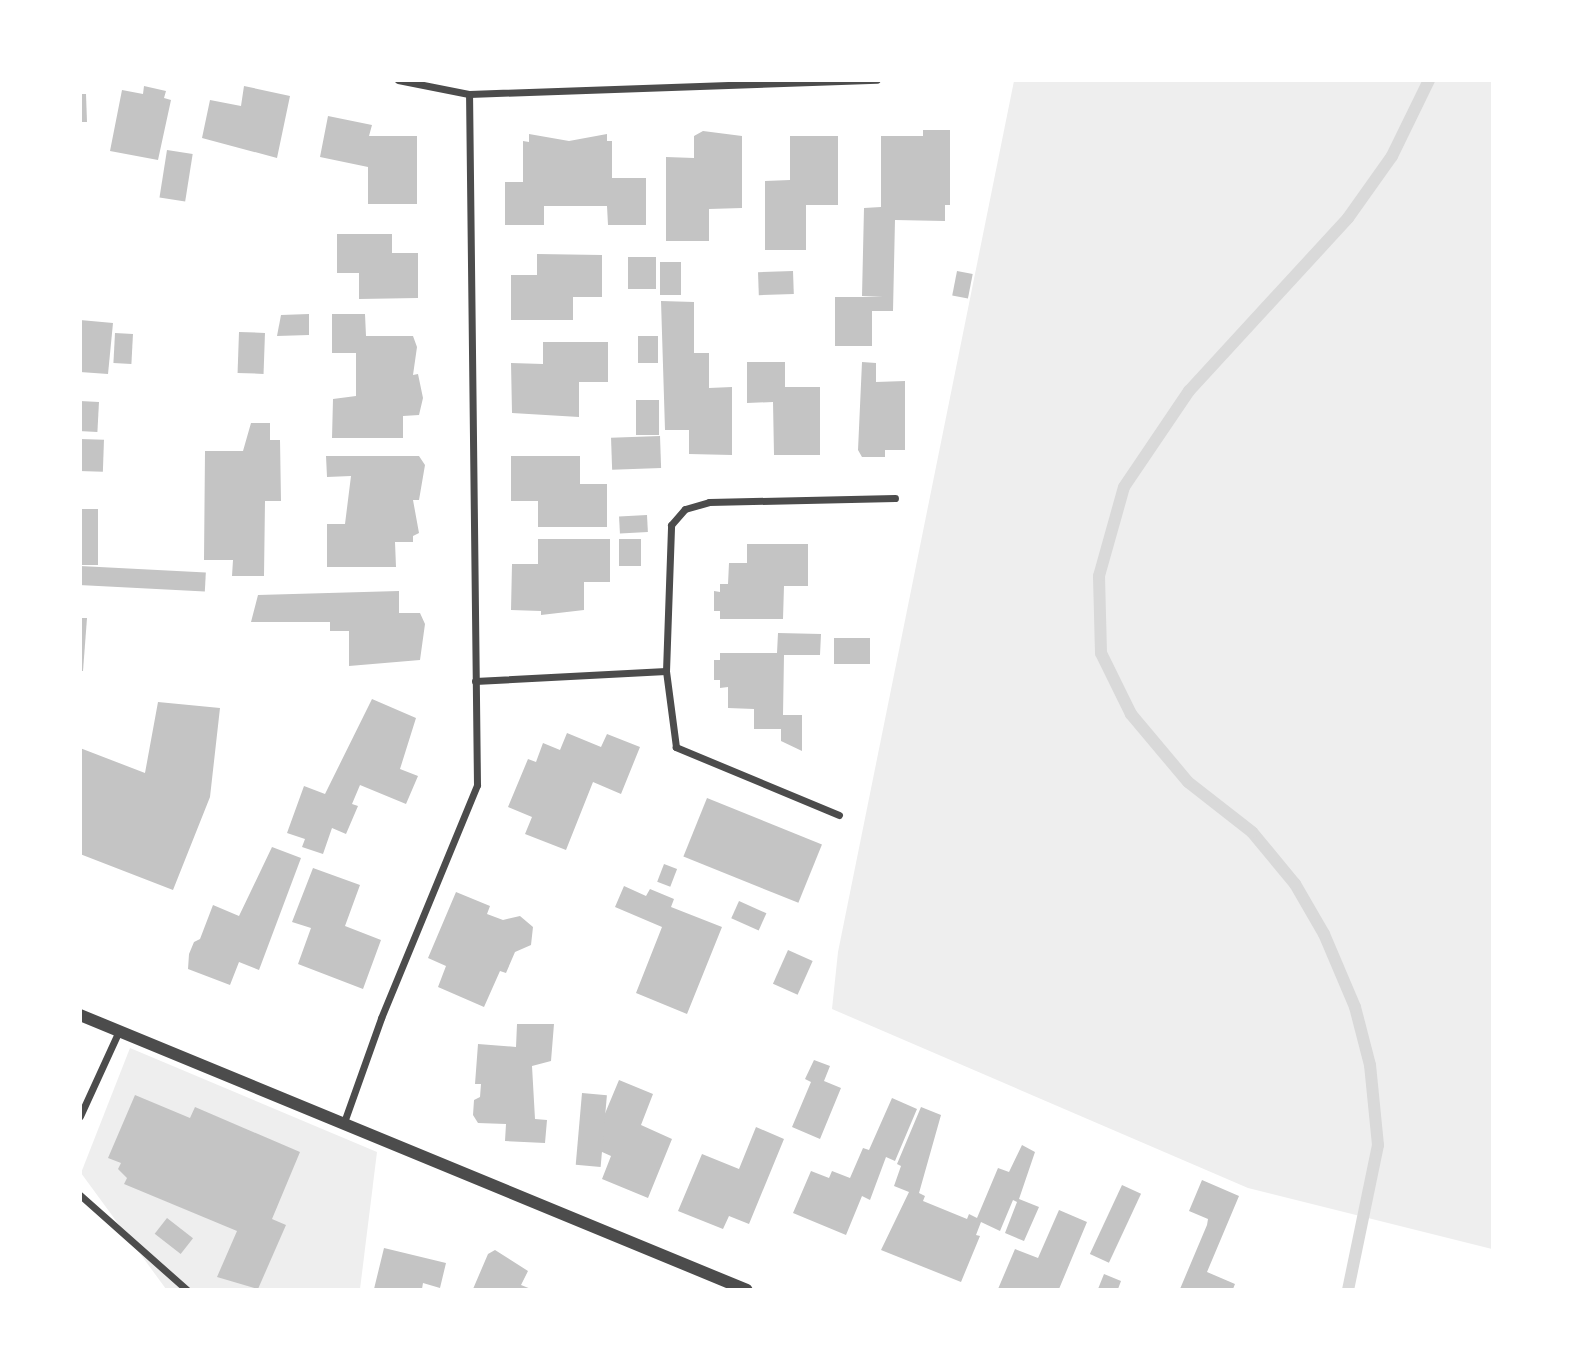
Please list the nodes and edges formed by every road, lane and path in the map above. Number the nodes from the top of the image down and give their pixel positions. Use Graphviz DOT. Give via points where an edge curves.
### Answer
graph roads {
  1 [pos="398,80"];
  2 [pos="877,80"];
  3 [pos="469,94"];
  4 [pos="895,498"];
  5 [pos="666,671"];
  6 [pos="475,681"];
  7 [pos="839,815"];
  8 [pos="80,1015"];
  9 [pos="119,1030"];
  10 [pos="80,1116"];
  11 [pos="343,1126"];
  12 [pos="80,1195"];
  13 [pos="187,1290"];
  14 [pos="747,1290"];
  1 -- 3 [label="street"];
  2 -- 3 [label="street"];
  3 -- 6 [label="street"];
  4 -- 5 [label="street" via="709,502 685,509 671,525"];
  5 -- 6 [label="street"];
  5 -- 7 [label="street" via="676,747"];
  6 -- 11 [label="street" via="477,785 381,1018"];
  8 -- 9 [label="street"];
  9 -- 10 [label="street"];
  9 -- 11 [label="street"];
  11 -- 14 [label="street"];
  12 -- 13 [label="street"];
}
